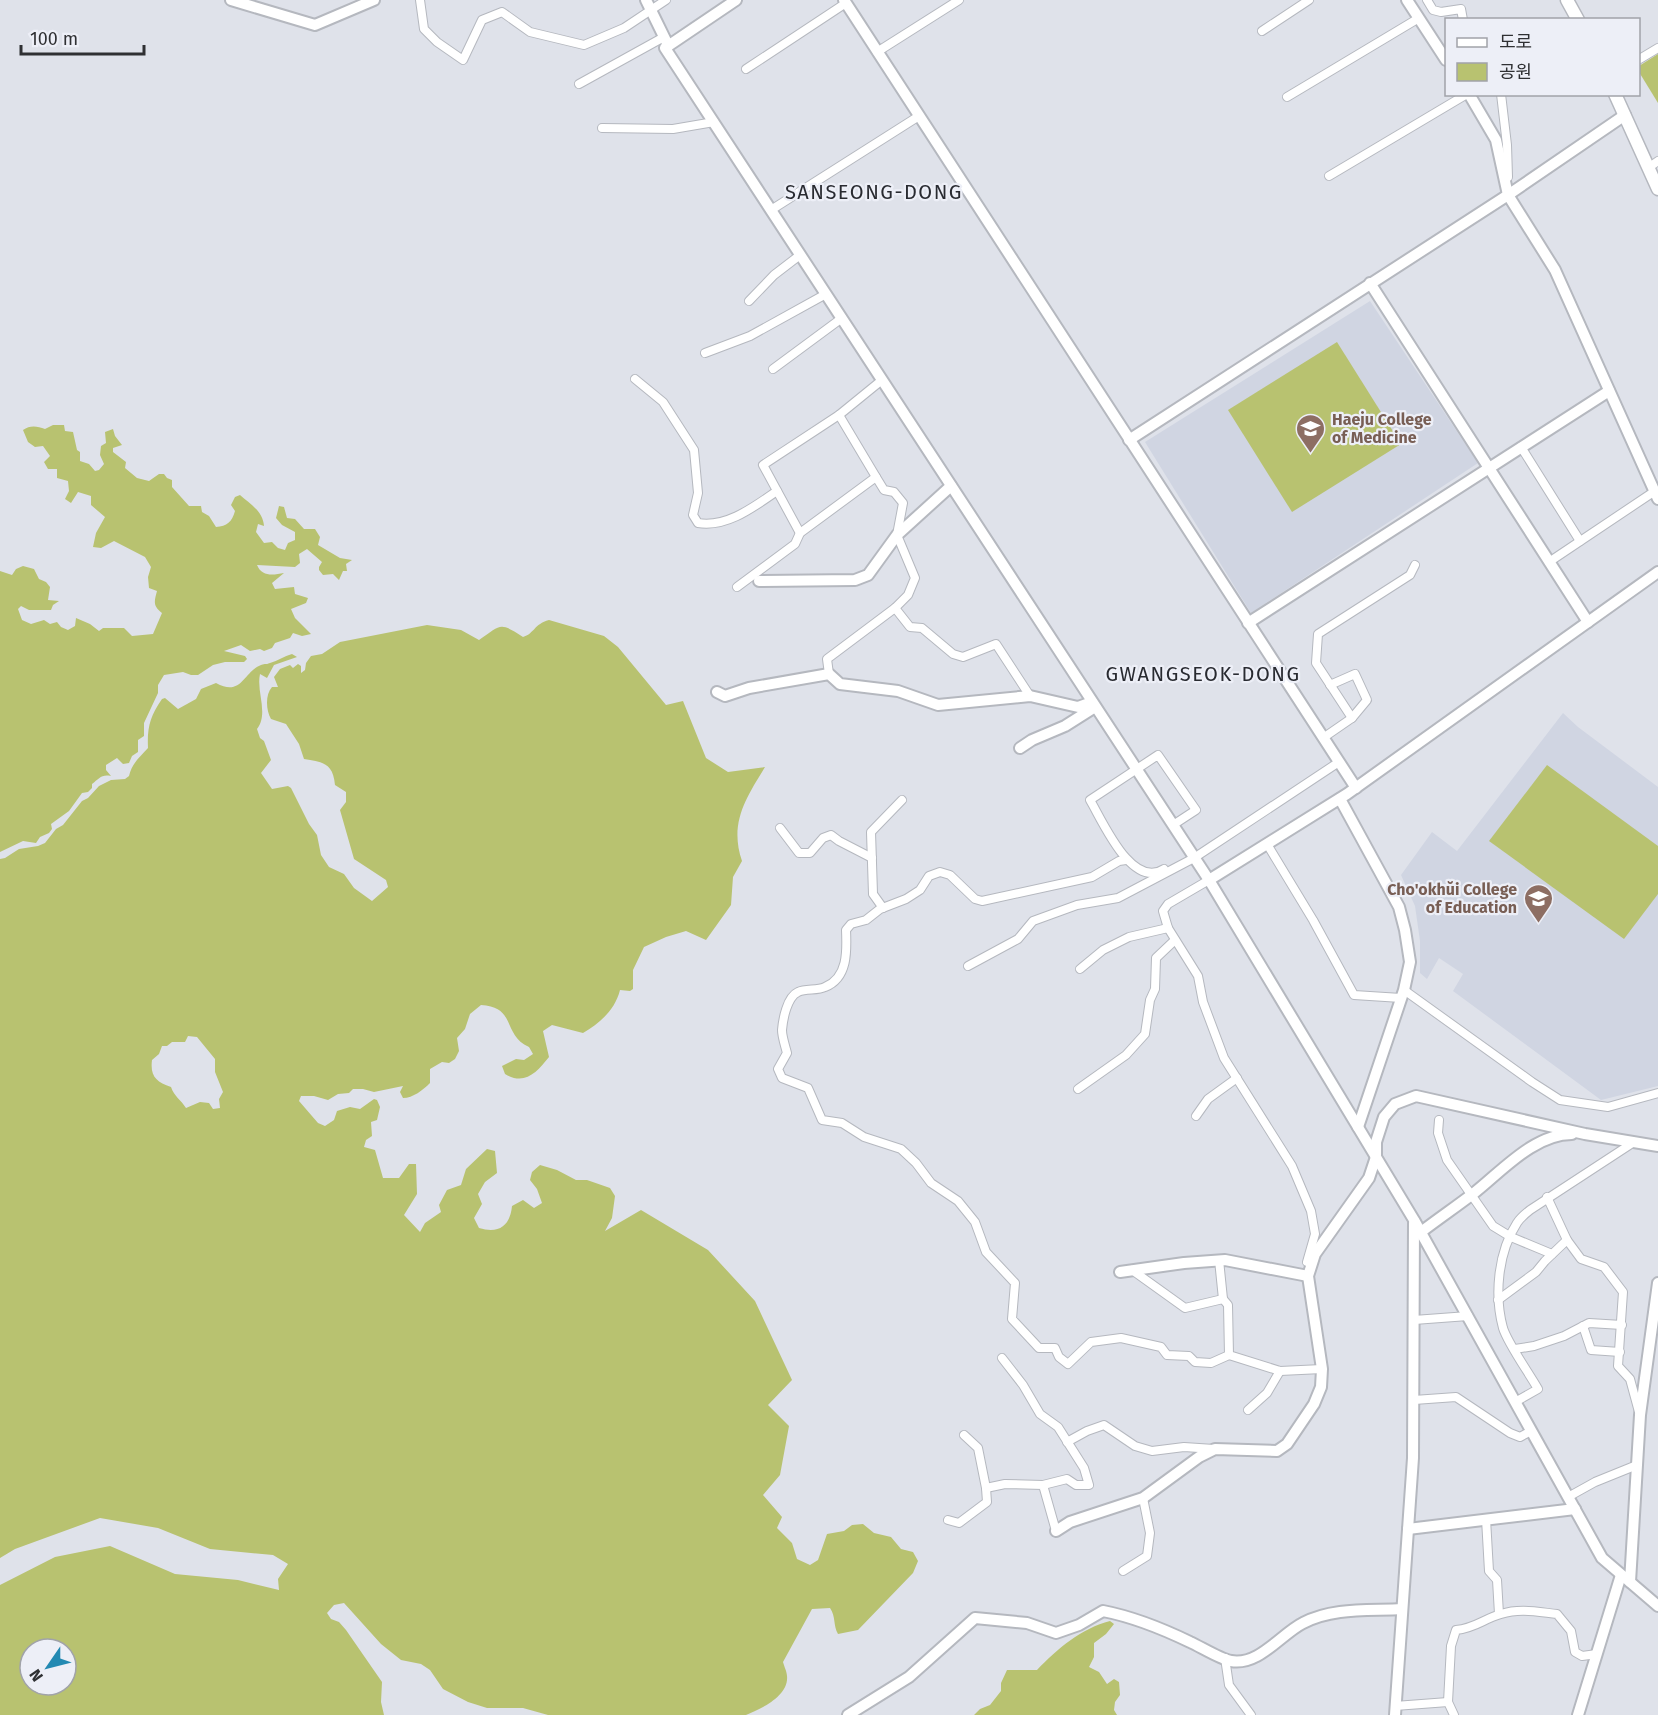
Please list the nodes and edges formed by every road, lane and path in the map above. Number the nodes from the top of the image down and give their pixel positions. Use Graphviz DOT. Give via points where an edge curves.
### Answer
graph roads {
  1 [pos="231,0"];
  2 [pos="374,0"];
  3 [pos="420,0"];
  4 [pos="666,0"];
  5 [pos="736,0"];
  6 [pos="959,0"];
  7 [pos="1309,0"];
  8 [pos="1407,0"];
  9 [pos="1427,0"];
  10 [pos="1567,0"];
  11 [pos="845,2"];
  12 [pos="649,5"];
  13 [pos="1419,18"];
  14 [pos="1463,18"];
  15 [pos="1577,18"];
  16 [pos="1262,31"];
  17 [pos="666,41"];
  18 [pos="1658,48"];
  19 [pos="877,52"];
  20 [pos="1445,58"];
  21 [pos="1640,59"];
  22 [pos="746,69"];
  23 [pos="579,84"];
  24 [pos="1465,96"];
  25 [pos="1469,96"];
  26 [pos="1501,96"];
  27 [pos="1616,96"];
  28 [pos="1287,97"];
  29 [pos="1624,115"];
  30 [pos="919,116"];
  31 [pos="714,122"];
  32 [pos="602,128"];
  33 [pos="1653,164"];
  34 [pos="1329,176"];
  35 [pos="1658,189"];
  36 [pos="1508,195"];
  37 [pos="771,210"];
  38 [pos="800,255"];
  39 [pos="1370,283"];
  40 [pos="826,294"];
  41 [pos="749,301"];
  42 [pos="842,318"];
  43 [pos="705,353"];
  44 [pos="773,369"];
  45 [pos="635,379"];
  46 [pos="882,380"];
  47 [pos="1609,390"];
  48 [pos="839,415"];
  49 [pos="1129,440"];
  50 [pos="1521,447"];
  51 [pos="1489,468"];
  52 [pos="876,477"];
  53 [pos="951,486"];
  54 [pos="777,490"];
  55 [pos="1656,495"];
  56 [pos="800,532"];
  57 [pos="897,535"];
  58 [pos="1580,541"];
  59 [pos="1550,562"];
  60 [pos="1414,565"];
  61 [pos="1658,572"];
  62 [pos="759,581"];
  63 [pos="737,587"];
  64 [pos="895,608"];
  65 [pos="1588,622"];
  66 [pos="1248,623"];
  67 [pos="829,674"];
  68 [pos="1330,685"];
  69 [pos="717,692"];
  70 [pos="1030,696"];
  71 [pos="1094,704"];
  72 [pos="1352,718"];
  73 [pos="1323,738"];
  74 [pos="1020,748"];
  75 [pos="1339,762"];
  76 [pos="1137,770"];
  77 [pos="1356,788"];
  78 [pos="1340,799"];
  79 [pos="902,800"];
  80 [pos="1173,825"];
  81 [pos="780,828"];
  82 [pos="1267,844"];
  83 [pos="1192,855"];
  84 [pos="872,858"];
  85 [pos="1126,860"];
  86 [pos="1209,880"];
  87 [pos="883,908"];
  88 [pos="1168,928"];
  89 [pos="1175,940"];
  90 [pos="968,966"];
  91 [pos="1080,969"];
  92 [pos="1402,994"];
  93 [pos="1237,1078"];
  94 [pos="1078,1089"];
  95 [pos="1658,1093"];
  96 [pos="1196,1116"];
  97 [pos="1439,1120"];
  98 [pos="1358,1127"];
  99 [pos="1585,1134"];
  100 [pos="1634,1142"];
  101 [pos="1658,1146"];
  102 [pos="1376,1157"];
  103 [pos="1471,1195"];
  104 [pos="1547,1197"];
  105 [pos="1414,1220"];
  106 [pos="1421,1232"];
  107 [pos="1511,1237"];
  108 [pos="1568,1240"];
  109 [pos="1552,1254"];
  110 [pos="1219,1260"];
  111 [pos="1126,1271"];
  112 [pos="1306,1275"];
  113 [pos="1658,1283"];
  114 [pos="1223,1299"];
  115 [pos="1498,1300"];
  116 [pos="1467,1316"];
  117 [pos="1414,1320"];
  118 [pos="1622,1325"];
  119 [pos="1583,1326"];
  120 [pos="1515,1349"];
  121 [pos="1620,1352"];
  122 [pos="1229,1355"];
  123 [pos="1002,1358"];
  124 [pos="1322,1369"];
  125 [pos="1280,1371"];
  126 [pos="1414,1400"];
  127 [pos="1515,1402"];
  128 [pos="1248,1410"];
  129 [pos="1640,1415"];
  130 [pos="1531,1431"];
  131 [pos="964,1436"];
  132 [pos="1067,1442"];
  133 [pos="1215,1449"];
  134 [pos="1637,1465"];
  135 [pos="1043,1485"];
  136 [pos="986,1488"];
  137 [pos="1568,1497"];
  138 [pos="1143,1498"];
  139 [pos="1575,1509"];
  140 [pos="1486,1519"];
  141 [pos="948,1520"];
  142 [pos="1408,1529"];
  143 [pos="1056,1531"];
  144 [pos="1123,1571"];
  145 [pos="1625,1578"];
  146 [pos="1658,1606"];
  147 [pos="1402,1609"];
  148 [pos="1499,1614"];
  149 [pos="1597,1654"];
  150 [pos="1225,1658"];
  151 [pos="1448,1702"];
  152 [pos="1395,1711"];
  153 [pos="848,1715"];
  154 [pos="1251,1715"];
  155 [pos="1454,1715"];
  156 [pos="1578,1715"];
  1 -- 2 [label="street" via="315,25"];
  3 -- 12 [label="street" via="424,29 463,60 482,20 502,12 530,32 584,45 624,28"];
  4 -- 12 [label="street"];
  5 -- 17 [label="street"];
  6 -- 19 [label="street"];
  7 -- 16 [label="street"];
  8 -- 13 [label="street"];
  9 -- 14 [label="street" via="1433,10 1461,9"];
  10 -- 15 [label="main road"];
  11 -- 19 [label="street"];
  11 -- 22 [label="street"];
  12 -- 17 [label="street"];
  13 -- 20 [label="street"];
  13 -- 28 [label="street"];
  17 -- 23 [label="street"];
  17 -- 31 [label="street" via="665,48"];
  18 -- 21 [label="street"];
  19 -- 30 [label="street"];
  24 -- 34 [label="street"];
  25 -- 36 [label="street" via="1496,140"];
  26 -- 36 [label="street"];
  27 -- 29 [label="main road"];
  29 -- 33 [label="main road"];
  29 -- 36 [label="street"];
  30 -- 37 [label="street"];
  30 -- 49 [label="street"];
  31 -- 32 [label="street" via="673,129"];
  31 -- 37 [label="street"];
  33 -- 35 [label="main road"];
  36 -- 39 [label="street"];
  36 -- 47 [label="street" via="1555,270"];
  37 -- 38 [label="street"];
  38 -- 40 [label="street"];
  38 -- 41 [label="street"];
  39 -- 49 [label="street"];
  39 -- 51 [label="street"];
  40 -- 42 [label="street"];
  40 -- 43 [label="street" via="750,336"];
  42 -- 44 [label="street"];
  42 -- 46 [label="street"];
  45 -- 54 [label="street" via="663,402 694,450 698,493 693,515 698,523 710,525 745,513"];
  46 -- 48 [label="street"];
  46 -- 53 [label="street"];
  47 -- 50 [label="street"];
  47 -- 55 [label="street"];
  48 -- 52 [label="street"];
  48 -- 54 [label="street" via="763,465"];
  49 -- 66 [label="street"];
  50 -- 51 [label="street"];
  50 -- 58 [label="street"];
  51 -- 59 [label="street"];
  51 -- 66 [label="street"];
  52 -- 56 [label="street"];
  52 -- 57 [label="street" via="884,490 894,492 903,503"];
  53 -- 57 [label="street"];
  53 -- 71 [label="street"];
  54 -- 56 [label="street"];
  55 -- 58 [label="street"];
  56 -- 63 [label="street" via="795,544"];
  57 -- 62 [label="street" via="868,575 855,580"];
  57 -- 64 [label="street" via="915,578 908,595"];
  58 -- 59 [label="street"];
  59 -- 65 [label="street"];
  60 -- 68 [label="street" via="1410,575 1318,634 1316,663"];
  61 -- 65 [label="street"];
  64 -- 67 [label="street" via="827,659"];
  64 -- 70 [label="street" via="910,627 922,628 953,654 963,657 996,644"];
  65 -- 77 [label="street"];
  66 -- 73 [label="street"];
  67 -- 69 [label="street" via="725,696"];
  67 -- 70 [label="street" via="840,684 898,691 938,705"];
  68 -- 72 [label="street"];
  68 -- 72 [label="street" via="1355,674 1367,700"];
  70 -- 71 [label="street" via="1078,707"];
  71 -- 74 [label="street" via="1065,726"];
  71 -- 76 [label="street"];
  72 -- 73 [label="street"];
  73 -- 75 [label="street"];
  75 -- 77 [label="street"];
  75 -- 83 [label="street"];
  76 -- 80 [label="street"];
  76 -- 80 [label="street" via="1158,755 1196,810"];
  76 -- 85 [label="street" via="1090,800"];
  77 -- 78 [label="street"];
  78 -- 82 [label="street"];
  78 -- 92 [label="street" via="1399,907 1410,962"];
  79 -- 84 [label="street" via="871,832"];
  80 -- 83 [label="street"];
  81 -- 84 [label="street" via="799,853 810,853 831,835"];
  82 -- 86 [label="street"];
  82 -- 92 [label="street" via="1354,994"];
  83 -- 85 [label="street" via="1158,873 1140,872"];
  83 -- 86 [label="street"];
  83 -- 90 [label="street" via="1118,898 1077,905 1034,921 1018,939"];
  84 -- 87 [label="street" via="873,894"];
  85 -- 87 [label="street" via="1092,877 982,901 950,875 940,872 928,876 920,890 906,899"];
  86 -- 88 [label="street" via="1168,904 1163,910"];
  86 -- 98 [label="street"];
  87 -- 122 [label="street" via="846,930 847,957 838,978 825,987 797,992 790,999 782,1032 787,1053 778,1068 782,1078 808,1088 822,1120 842,1123 864,1137 901,1149 931,1183 958,1201 975,1222 986,1252 1015,1283 1012,1319 1039,1348 1055,1348 1068,1364 1091,1342 1121,1338 1161,1347 1167,1355 1189,1356 1195,1362 1211,1363"];
  88 -- 89 [label="street"];
  88 -- 91 [label="street" via="1129,937 1103,950"];
  89 -- 93 [label="street" via="1198,976 1203,1002 1224,1058"];
  89 -- 94 [label="street" via="1156,958 1155,989 1144,1034 1126,1055"];
  92 -- 95 [label="street" via="1560,1100 1608,1107"];
  92 -- 98 [label="street"];
  93 -- 96 [label="street" via="1208,1099"];
  93 -- 112 [label="street" via="1292,1166 1311,1211 1315,1234"];
  97 -- 103 [label="street" via="1438,1133 1447,1160"];
  98 -- 102 [label="street"];
  99 -- 100 [label="street"];
  99 -- 102 [label="street" via="1416,1096 1395,1104 1384,1117"];
  99 -- 103 [label="street" via="1564,1134 1543,1142 1521,1154"];
  100 -- 101 [label="street"];
  100 -- 104 [label="street"];
  102 -- 105 [label="street"];
  102 -- 112 [label="street" via="1369,1178 1315,1254"];
  103 -- 106 [label="street"];
  103 -- 107 [label="street" via="1494,1226"];
  104 -- 107 [label="street" via="1517,1223"];
  104 -- 108 [label="street"];
  105 -- 106 [label="street"];
  105 -- 117 [label="street"];
  106 -- 116 [label="street"];
  107 -- 109 [label="street"];
  107 -- 115 [label="street" via="1502,1255"];
  108 -- 109 [label="street"];
  108 -- 118 [label="street" via="1581,1259 1604,1267 1623,1292"];
  109 -- 115 [label="street" via="1536,1272"];
  110 -- 111 [label="street"];
  110 -- 112 [label="street"];
  110 -- 114 [label="street"];
  111 -- 114 [label="street" via="1185,1308"];
  112 -- 124 [label="street"];
  113 -- 129 [label="street"];
  114 -- 122 [label="street" via="1228,1305"];
  115 -- 120 [label="street" via="1504,1330"];
  116 -- 117 [label="street"];
  116 -- 127 [label="street"];
  117 -- 126 [label="street"];
  118 -- 119 [label="street"];
  118 -- 121 [label="street"];
  119 -- 120 [label="street" via="1564,1336"];
  119 -- 121 [label="street" via="1591,1350"];
  120 -- 127 [label="street" via="1538,1389"];
  121 -- 129 [label="street" via="1618,1366 1630,1379"];
  122 -- 125 [label="street"];
  123 -- 132 [label="street" via="1040,1414 1058,1427"];
  124 -- 125 [label="street"];
  124 -- 133 [label="street" via="1321,1387 1314,1404 1287,1444 1277,1451"];
  125 -- 128 [label="street" via="1267,1393"];
  126 -- 130 [label="street" via="1456,1397 1510,1433 1520,1437"];
  126 -- 142 [label="street"];
  127 -- 130 [label="street"];
  129 -- 134 [label="street"];
  130 -- 137 [label="street"];
  131 -- 136 [label="street" via="978,1448"];
  132 -- 133 [label="street" via="1104,1425 1135,1446 1152,1451"];
  132 -- 135 [label="street" via="1084,1468 1089,1485 1076,1485 1067,1479"];
  133 -- 138 [label="street"];
  134 -- 137 [label="street"];
  134 -- 145 [label="street"];
  135 -- 136 [label="street"];
  135 -- 143 [label="street"];
  136 -- 141 [label="street" via="987,1502 959,1523"];
  137 -- 139 [label="street"];
  138 -- 143 [label="street" via="1070,1522"];
  138 -- 144 [label="street" via="1150,1533 1148,1556"];
  139 -- 140 [label="street"];
  139 -- 145 [label="street" via="1602,1558"];
  140 -- 142 [label="street"];
  140 -- 148 [label="street" via="1489,1571 1497,1580"];
  142 -- 147 [label="street"];
  145 -- 146 [label="street"];
  145 -- 149 [label="street"];
  147 -- 150 [label="street" via="1337,1612 1315,1618 1255,1657 1231,1661"];
  147 -- 152 [label="street"];
  148 -- 149 [label="street" via="1520,1609 1557,1614 1571,1631 1575,1652 1582,1656"];
  148 -- 151 [label="street" via="1469,1629 1456,1630 1451,1646"];
  149 -- 156 [label="street"];
  150 -- 153 [label="street" via="1140,1620 1103,1611 1056,1633 1028,1623 975,1618 909,1677"];
  150 -- 154 [label="street" via="1229,1685"];
  151 -- 152 [label="street"];
  151 -- 155 [label="street"];
}
